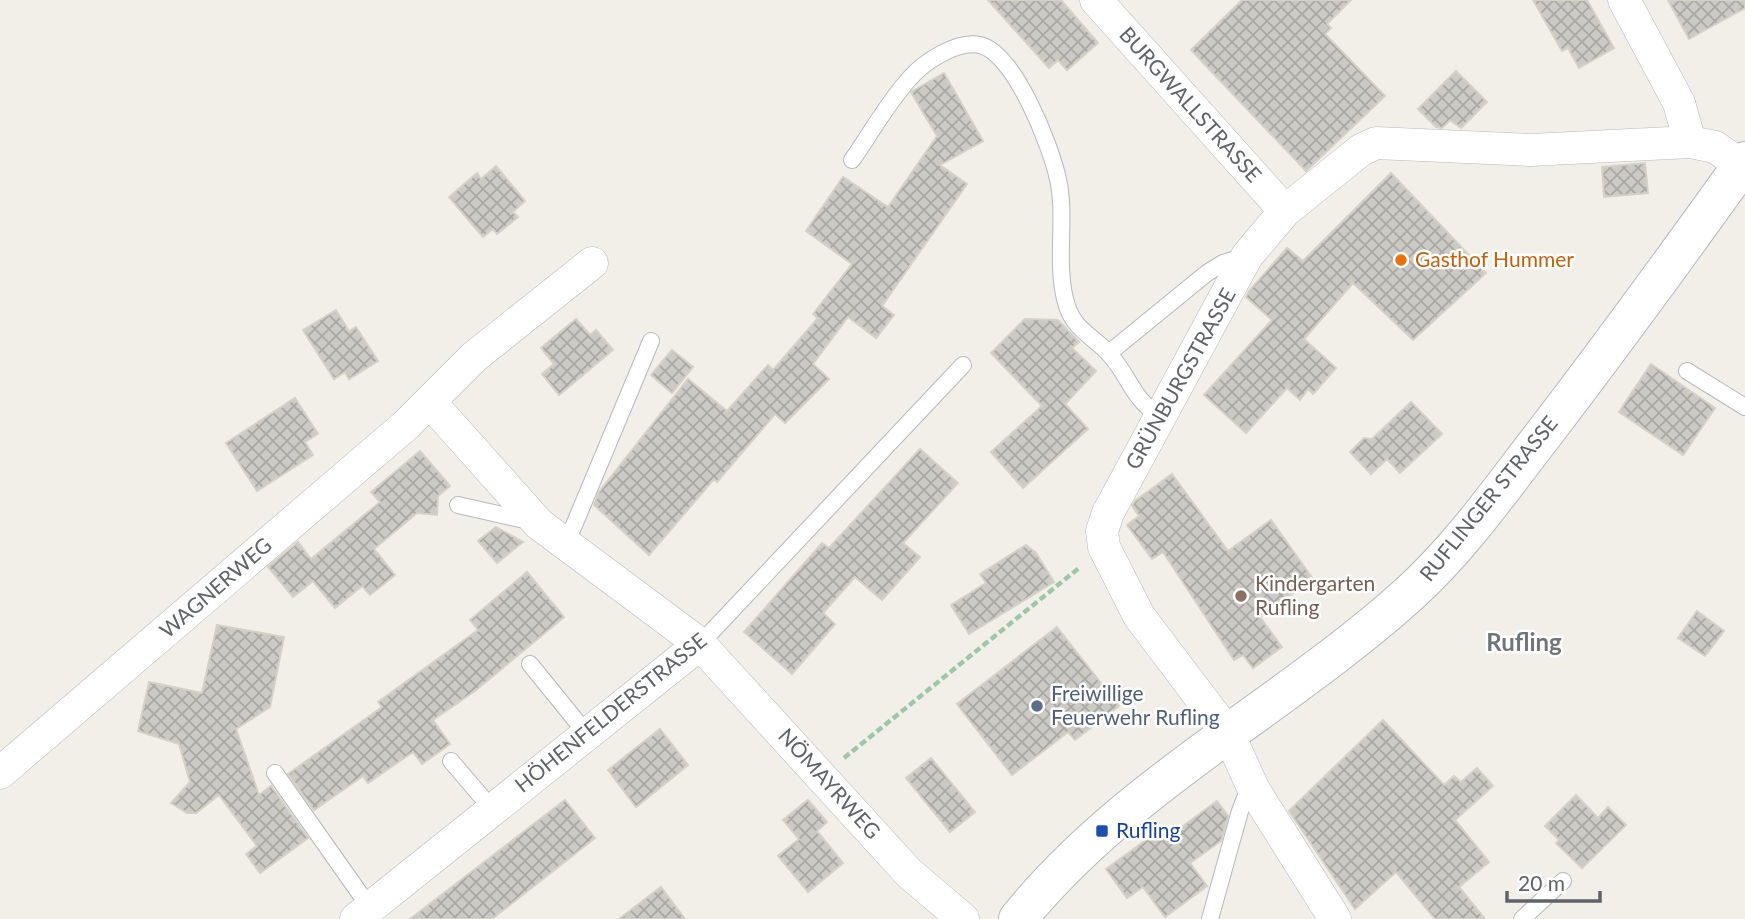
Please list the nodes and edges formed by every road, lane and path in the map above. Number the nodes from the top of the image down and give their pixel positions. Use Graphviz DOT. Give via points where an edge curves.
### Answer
graph roads {
  1 [pos="1096,0"];
  2 [pos="1624,0"];
  3 [pos="1690,142"];
  4 [pos="852,160"];
  5 [pos="1743,164"];
  6 [pos="1285,211"];
  7 [pos="1247,256"];
  8 [pos="592,263"];
  9 [pos="651,341"];
  10 [pos="1109,354"];
  11 [pos="963,365"];
  12 [pos="1687,371"];
  13 [pos="430,402"];
  14 [pos="1745,407"];
  15 [pos="1160,418"];
  16 [pos="458,505"];
  17 [pos="539,524"];
  18 [pos="564,542"];
  19 [pos="1104,547"];
  20 [pos="700,644"];
  21 [pos="530,664"];
  22 [pos="586,733"];
  23 [pos="1228,735"];
  24 [pos="451,761"];
  25 [pos="0,773"];
  26 [pos="275,773"];
  27 [pos="823,776"];
  28 [pos="1254,790"];
  29 [pos="492,809"];
  30 [pos="1563,881"];
  31 [pos="363,913"];
  32 [pos="963,919"];
  33 [pos="1018,919"];
  34 [pos="1210,919"];
  35 [pos="1335,919"];
  36 [pos="1522,919"];
  1 -- 6 [label="street, BURGWALLSTRASSE"];
  2 -- 3 [label="street" via="1679,103"];
  3 -- 5 [label="street" via="1715,147"];
  3 -- 6 [label="street, GRÜNBURGSTRASSE" via="1531,150 1376,143"];
  4 -- 10 [label="lane" via="910,78 927,63 968,45 981,45 995,54 1031,107 1058,180 1063,284 1074,323"];
  5 -- 23 [label="street, RUFLINGER STRASSE" via="1605,354 1450,552 1387,613"];
  6 -- 7 [label="street, GRÜNBURGSTRASSE"];
  7 -- 10 [label="lane" via="1207,273"];
  7 -- 15 [label="street, GRÜNBURGSTRASSE"];
  8 -- 13 [label="street, WAGNERWEG" via="474,357"];
  9 -- 18 [label="lane"];
  10 -- 15 [label="lane" via="1140,402"];
  11 -- 20 [label="lane, HÖHENFELDERSTRASSE"];
  12 -- 14 [label="lane"];
  13 -- 17 [label="street"];
  13 -- 25 [label="street, WAGNERWEG"];
  15 -- 19 [label="street, GRÜNBURGSTRASSE" via="1108,513 1102,531"];
  16 -- 17 [label="lane"];
  17 -- 18 [label="street"];
  18 -- 20 [label="street"];
  19 -- 23 [label="street" via="1147,627"];
  19 -- 27 [label="path"];
  20 -- 22 [label="street, HÖHENFELDERSTRASSE"];
  20 -- 27 [label="street, NÖMAYRWEG"];
  21 -- 22 [label="lane"];
  22 -- 29 [label="street, HÖHENFELDERSTRASSE"];
  23 -- 28 [label="street"];
  23 -- 33 [label="street, RUFLINGER STRASSE" via="1102,831"];
  24 -- 29 [label="lane"];
  26 -- 31 [label="lane"];
  27 -- 32 [label="street, NÖMAYRWEG" via="909,873"];
  28 -- 34 [label="lane" via="1240,811"];
  28 -- 35 [label="street"];
  29 -- 31 [label="street, HÖHENFELDERSTRASSE"];
  30 -- 36 [label="lane"];
}
